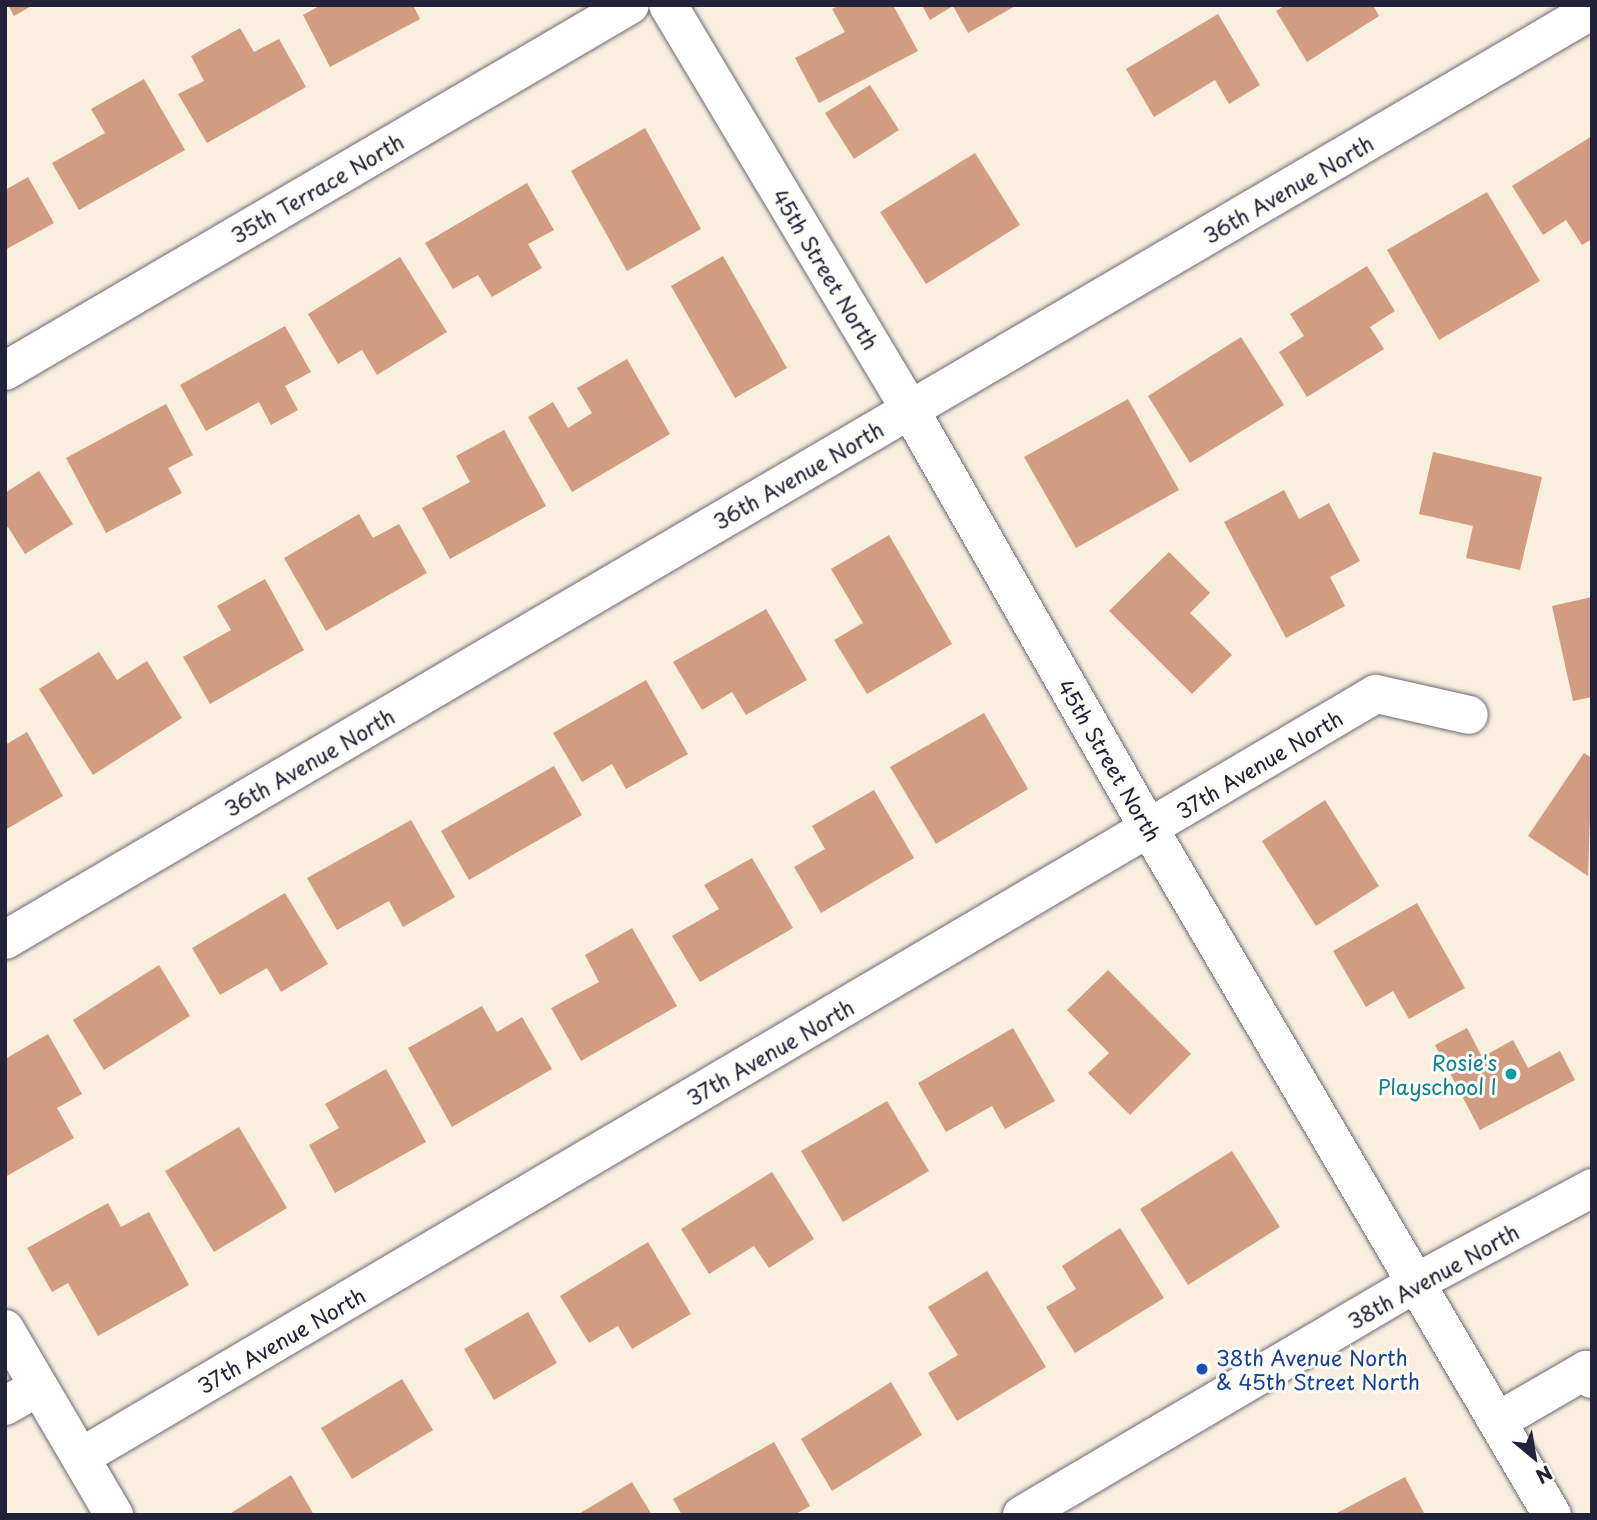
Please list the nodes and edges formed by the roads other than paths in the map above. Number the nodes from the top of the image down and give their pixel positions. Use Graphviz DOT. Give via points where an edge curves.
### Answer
graph roads {
  1 [pos="630,5"];
  2 [pos="668,5"];
  3 [pos="1592,10"];
  4 [pos="5,371"];
  5 [pos="911,410"];
  6 [pos="1469,715"];
  7 [pos="1150,830"];
  8 [pos="5,940"];
  9 [pos="1592,1188"];
  10 [pos="1417,1282"];
  11 [pos="5,1329"];
  12 [pos="1592,1379"];
  13 [pos="38,1387"];
  14 [pos="5,1406"];
  15 [pos="1498,1421"];
  16 [pos="81,1457"];
  17 [pos="114,1515"];
  18 [pos="1022,1515"];
  19 [pos="1552,1515"];
  1 -- 4 [label="street, 35th Terrace North"];
  2 -- 5 [label="street, 45th Street North"];
  3 -- 5 [label="street, 36th Avenue North"];
  5 -- 7 [label="street, 45th Street North"];
  5 -- 8 [label="street, 36th Avenue North"];
  6 -- 7 [label="street, 37th Avenue North" via="1376,694"];
  7 -- 10 [label="street, 45th Street North"];
  7 -- 16 [label="street, 37th Avenue North"];
  9 -- 10 [label="street, 38th Avenue North"];
  10 -- 15 [label="street, 45th Street North"];
  10 -- 18 [label="street, 38th Avenue North"];
  11 -- 13 [label="street"];
  12 -- 15 [label="street" via="1586,1370"];
  13 -- 14 [label="street"];
  13 -- 16 [label="street"];
  15 -- 19 [label="street, 45th Street North"];
  16 -- 17 [label="street"];
}
